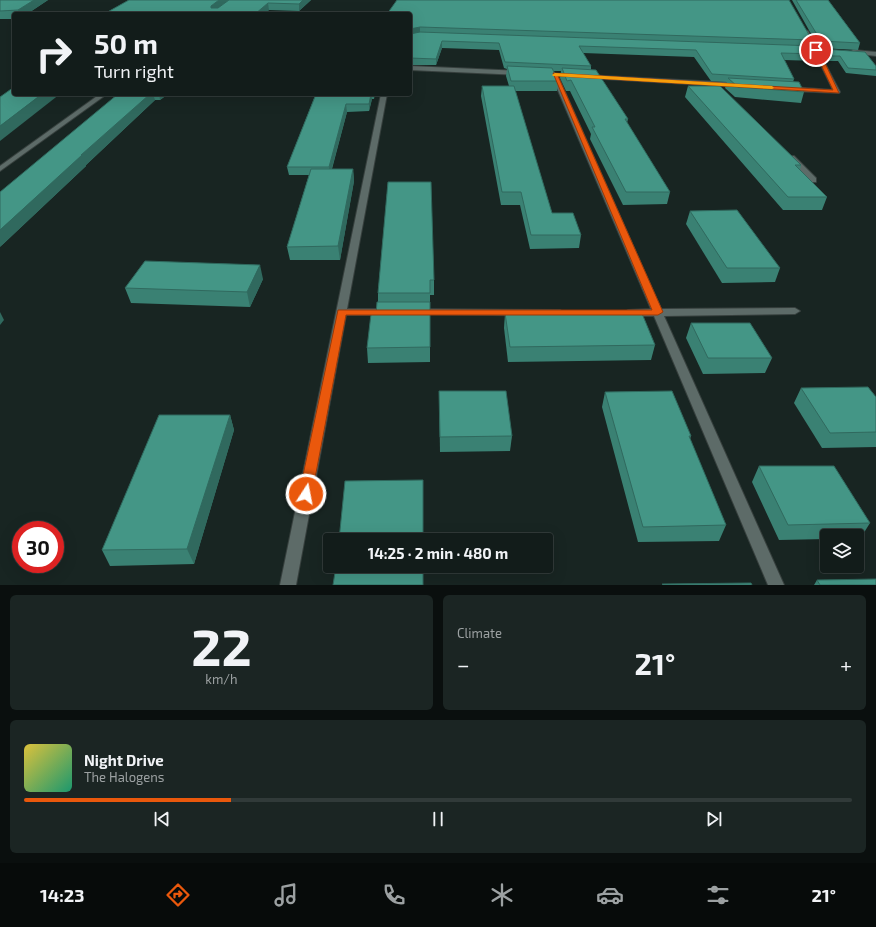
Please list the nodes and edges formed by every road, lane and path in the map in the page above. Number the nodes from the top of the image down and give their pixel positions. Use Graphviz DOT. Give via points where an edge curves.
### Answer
graph roads {
  1 [pos="802,25"];
  2 [pos="808,50"];
  3 [pos="816,50"];
  4 [pos="824,50"];
  5 [pos="846,52"];
  6 [pos="876,54"];
  7 [pos="412,68"];
  8 [pos="524,73"];
  9 [pos="554,74"];
  10 [pos="577,76"];
  11 [pos="715,84"];
  12 [pos="746,86"];
  13 [pos="784,88"];
  14 [pos="720,89"];
  15 [pos="101,96"];
  16 [pos="384,96"];
  17 [pos="786,153"];
  18 [pos="0,169"];
  19 [pos="813,180"];
  20 [pos="795,311"];
  21 [pos="342,312"];
  22 [pos="571,312"];
  23 [pos="618,312"];
  24 [pos="658,312"];
  25 [pos="288,585"];
  26 [pos="776,585"];
  1 -- 3 [label="street"];
  2 -- 3 [label="street"];
  3 -- 4 [label="street"];
  3 -- 13 [label="street" via="837,92"];
  5 -- 6 [label="street"];
  7 -- 8 [label="street"];
  9 -- 24 [label="street"];
  10 -- 11 [label="street"];
  11 -- 12 [label="street"];
  11 -- 14 [label="street"];
  15 -- 18 [label="street"];
  16 -- 21 [label="street"];
  17 -- 19 [label="street"];
  20 -- 24 [label="street"];
  21 -- 22 [label="street"];
  21 -- 25 [label="street"];
  23 -- 24 [label="street"];
  24 -- 26 [label="street"];
}
